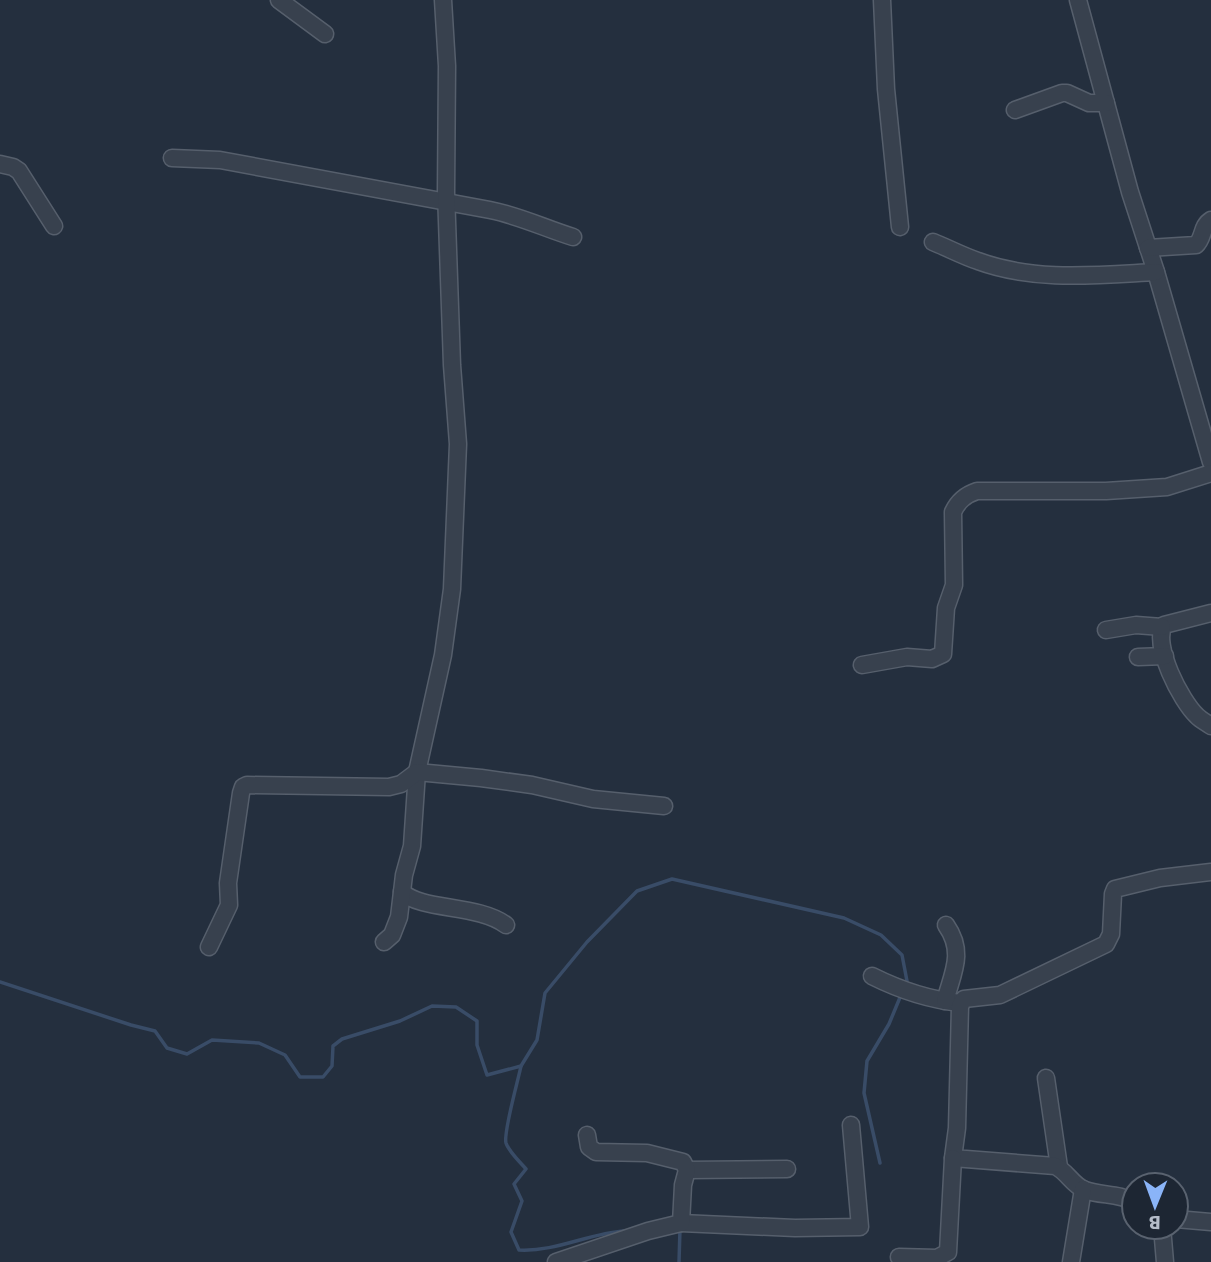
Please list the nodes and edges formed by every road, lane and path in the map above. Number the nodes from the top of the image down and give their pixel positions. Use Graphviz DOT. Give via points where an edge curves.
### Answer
graph roads {
  1 [pos="279,0"];
  2 [pos="443,0"];
  3 [pos="883,0"];
  4 [pos="1078,0"];
  5 [pos="325,34"];
  6 [pos="1106,103"];
  7 [pos="1015,110"];
  8 [pos="172,158"];
  9 [pos="0,164"];
  10 [pos="446,201"];
  11 [pos="1211,220"];
  12 [pos="54,226"];
  13 [pos="900,227"];
  14 [pos="573,237"];
  15 [pos="933,242"];
  16 [pos="1148,248"];
  17 [pos="1156,272"];
  18 [pos="1211,461"];
  19 [pos="1211,473"];
  20 [pos="1211,614"];
  21 [pos="1162,627"];
  22 [pos="1105,630"];
  23 [pos="1165,656"];
  24 [pos="1138,657"];
  25 [pos="862,665"];
  26 [pos="1211,726"];
  27 [pos="417,772"];
  28 [pos="664,806"];
  29 [pos="1211,872"];
  30 [pos="402,892"];
  31 [pos="506,925"];
  32 [pos="946,925"];
  33 [pos="384,942"];
  34 [pos="209,947"];
  35 [pos="872,976"];
  36 [pos="953,1002"];
  37 [pos="1046,1079"];
  38 [pos="850,1125"];
  39 [pos="587,1135"];
  40 [pos="953,1158"];
  41 [pos="1059,1167"];
  42 [pos="787,1169"];
  43 [pos="687,1170"];
  44 [pos="1083,1189"];
  45 [pos="1120,1196"];
  46 [pos="1190,1220"];
  47 [pos="1211,1222"];
  48 [pos="681,1223"];
  49 [pos="1163,1241"];
  50 [pos="898,1257"];
  51 [pos="556,1262"];
  52 [pos="1071,1262"];
  53 [pos="1165,1262"];
  1 -- 5 [label="street"];
  2 -- 10 [label="street"];
  3 -- 13 [label="street" via="886,89"];
  4 -- 6 [label="street"];
  6 -- 7 [label="street" via="1089,103 1062,93"];
  6 -- 16 [label="street"];
  8 -- 10 [label="street" via="220,160"];
  9 -- 12 [label="street" via="19,171"];
  10 -- 14 [label="street" via="519,216"];
  10 -- 27 [label="street" via="458,444 453,576 443,655"];
  11 -- 16 [label="street" via="1196,245"];
  15 -- 17 [label="street" via="979,262 1015,271 1068,276"];
  16 -- 17 [label="street"];
  17 -- 18 [label="street"];
  19 -- 25 [label="street" via="1167,487 969,494 953,512 954,585 946,608 943,654"];
  20 -- 21 [label="street"];
  21 -- 22 [label="street"];
  21 -- 23 [label="street"];
  23 -- 24 [label="street"];
  23 -- 26 [label="street" via="1173,681 1197,716"];
  27 -- 28 [label="street"];
  27 -- 30 [label="street" via="412,846"];
  27 -- 34 [label="street" via="389,787 243,787 228,910"];
  29 -- 36 [label="street" via="1115,889 1106,944 1000,995"];
  30 -- 31 [label="street" via="420,901 492,915"];
  30 -- 33 [label="street" via="397,924"];
  32 -- 36 [label="street" via="958,954"];
  35 -- 36 [label="street" via="897,989"];
  36 -- 40 [label="street" via="957,1128"];
  37 -- 41 [label="street"];
  38 -- 48 [label="street" via="860,1227"];
  39 -- 43 [label="street" via="589,1147 596,1152 647,1153 683,1162"];
  40 -- 41 [label="street"];
  40 -- 50 [label="street" via="948,1252 937,1258"];
  41 -- 44 [label="street"];
  42 -- 43 [label="street"];
  43 -- 48 [label="street"];
  44 -- 45 [label="street"];
  44 -- 52 [label="street"];
  46 -- 47 [label="street"];
  48 -- 51 [label="street"];
  49 -- 53 [label="street"];
}
